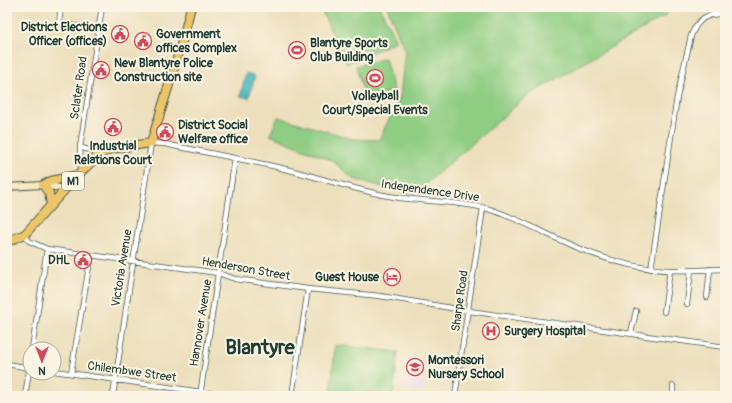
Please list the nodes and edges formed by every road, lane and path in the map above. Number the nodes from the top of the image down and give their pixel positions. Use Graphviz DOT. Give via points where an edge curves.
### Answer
graph roads {
  1 [pos="60,7"];
  2 [pos="102,7"];
  3 [pos="191,7"];
  4 [pos="725,14"];
  5 [pos="97,30"];
  6 [pos="151,143"];
  7 [pos="80,147"];
  8 [pos="100,154"];
  9 [pos="235,158"];
  10 [pos="80,174"];
  11 [pos="43,185"];
  12 [pos="7,187"];
  13 [pos="66,189"];
  14 [pos="51,204"];
  15 [pos="483,208"];
  16 [pos="25,234"];
  17 [pos="7,242"];
  18 [pos="47,249"];
  19 [pos="91,255"];
  20 [pos="133,262"];
  21 [pos="651,269"];
  22 [pos="710,269"];
  23 [pos="725,269"];
  24 [pos="670,270"];
  25 [pos="691,270"];
  26 [pos="218,273"];
  27 [pos="308,289"];
  28 [pos="707,297"];
  29 [pos="687,304"];
  30 [pos="469,311"];
  31 [pos="636,311"];
  32 [pos="664,312"];
  33 [pos="631,333"];
  34 [pos="33,341"];
  35 [pos="725,347"];
  36 [pos="7,364"];
  37 [pos="22,366"];
  38 [pos="62,372"];
  39 [pos="71,374"];
  40 [pos="115,379"];
  41 [pos="28,381"];
  42 [pos="673,386"];
  43 [pos="200,394"];
  44 [pos="26,396"];
  45 [pos="113,396"];
  46 [pos="230,396"];
  47 [pos="292,396"];
  48 [pos="456,396"];
  49 [pos="672,396"];
  1 -- 5 [label="street" via="59,23"];
  2 -- 5 [label="street, Sclater Road"];
  3 -- 6 [label="highway"];
  4 -- 21 [label="street" via="703,18 691,36 677,97"];
  5 -- 7 [label="street, Sclater Road"];
  6 -- 8 [label="highway, M1" via="111,149"];
  6 -- 9 [label="street, Independence Drive"];
  6 -- 20 [label="street, Victoria Avenue"];
  7 -- 8 [label="street"];
  7 -- 10 [label="street, Sclater Road"];
  8 -- 10 [label="highway, M1"];
  9 -- 15 [label="street, Independence Drive" via="384,196"];
  9 -- 26 [label="street, Hannover Avenue"];
  10 -- 11 [label="highway"];
  10 -- 13 [label="highway, M1"];
  11 -- 12 [label="street"];
  11 -- 13 [label="street"];
  11 -- 14 [label="highway" via="49,193"];
  13 -- 14 [label="highway, M1"];
  14 -- 16 [label="highway, M1"];
  15 -- 21 [label="street, Independence Drive" via="516,219 578,248"];
  15 -- 30 [label="street, Sharpe Road"];
  16 -- 17 [label="highway, M1"];
  16 -- 18 [label="street, Henderson Street" via="29,240"];
  18 -- 19 [label="street, Henderson Street"];
  18 -- 34 [label="street"];
  19 -- 20 [label="street, Henderson Street"];
  19 -- 39 [label="street"];
  20 -- 26 [label="street, Henderson Street"];
  20 -- 40 [label="street, Victoria Avenue"];
  21 -- 24 [label="street, Independence Drive"];
  22 -- 23 [label="street, Independence Drive"];
  22 -- 25 [label="street, Independence Drive"];
  22 -- 28 [label="street"];
  24 -- 25 [label="street, Independence Drive"];
  24 -- 32 [label="street"];
  25 -- 29 [label="street"];
  26 -- 27 [label="street, Henderson Street" via="235,279"];
  26 -- 43 [label="street, Hannover Avenue"];
  27 -- 30 [label="street, Henderson Street" via="380,296"];
  27 -- 47 [label="street"];
  30 -- 33 [label="street, Henderson Street"];
  30 -- 48 [label="street, Sharpe Road"];
  31 -- 33 [label="street"];
  33 -- 35 [label="street, Henderson Street"];
  36 -- 37 [label="street"];
  38 -- 39 [label="street, Chilembwe Street"];
  39 -- 40 [label="street, Chilembwe Street"];
  40 -- 43 [label="street, Chilembwe Street"];
  40 -- 45 [label="street, Victoria Avenue"];
  41 -- 44 [label="street"];
  42 -- 49 [label="street"];
  43 -- 46 [label="street, Chilembwe Street"];
}
